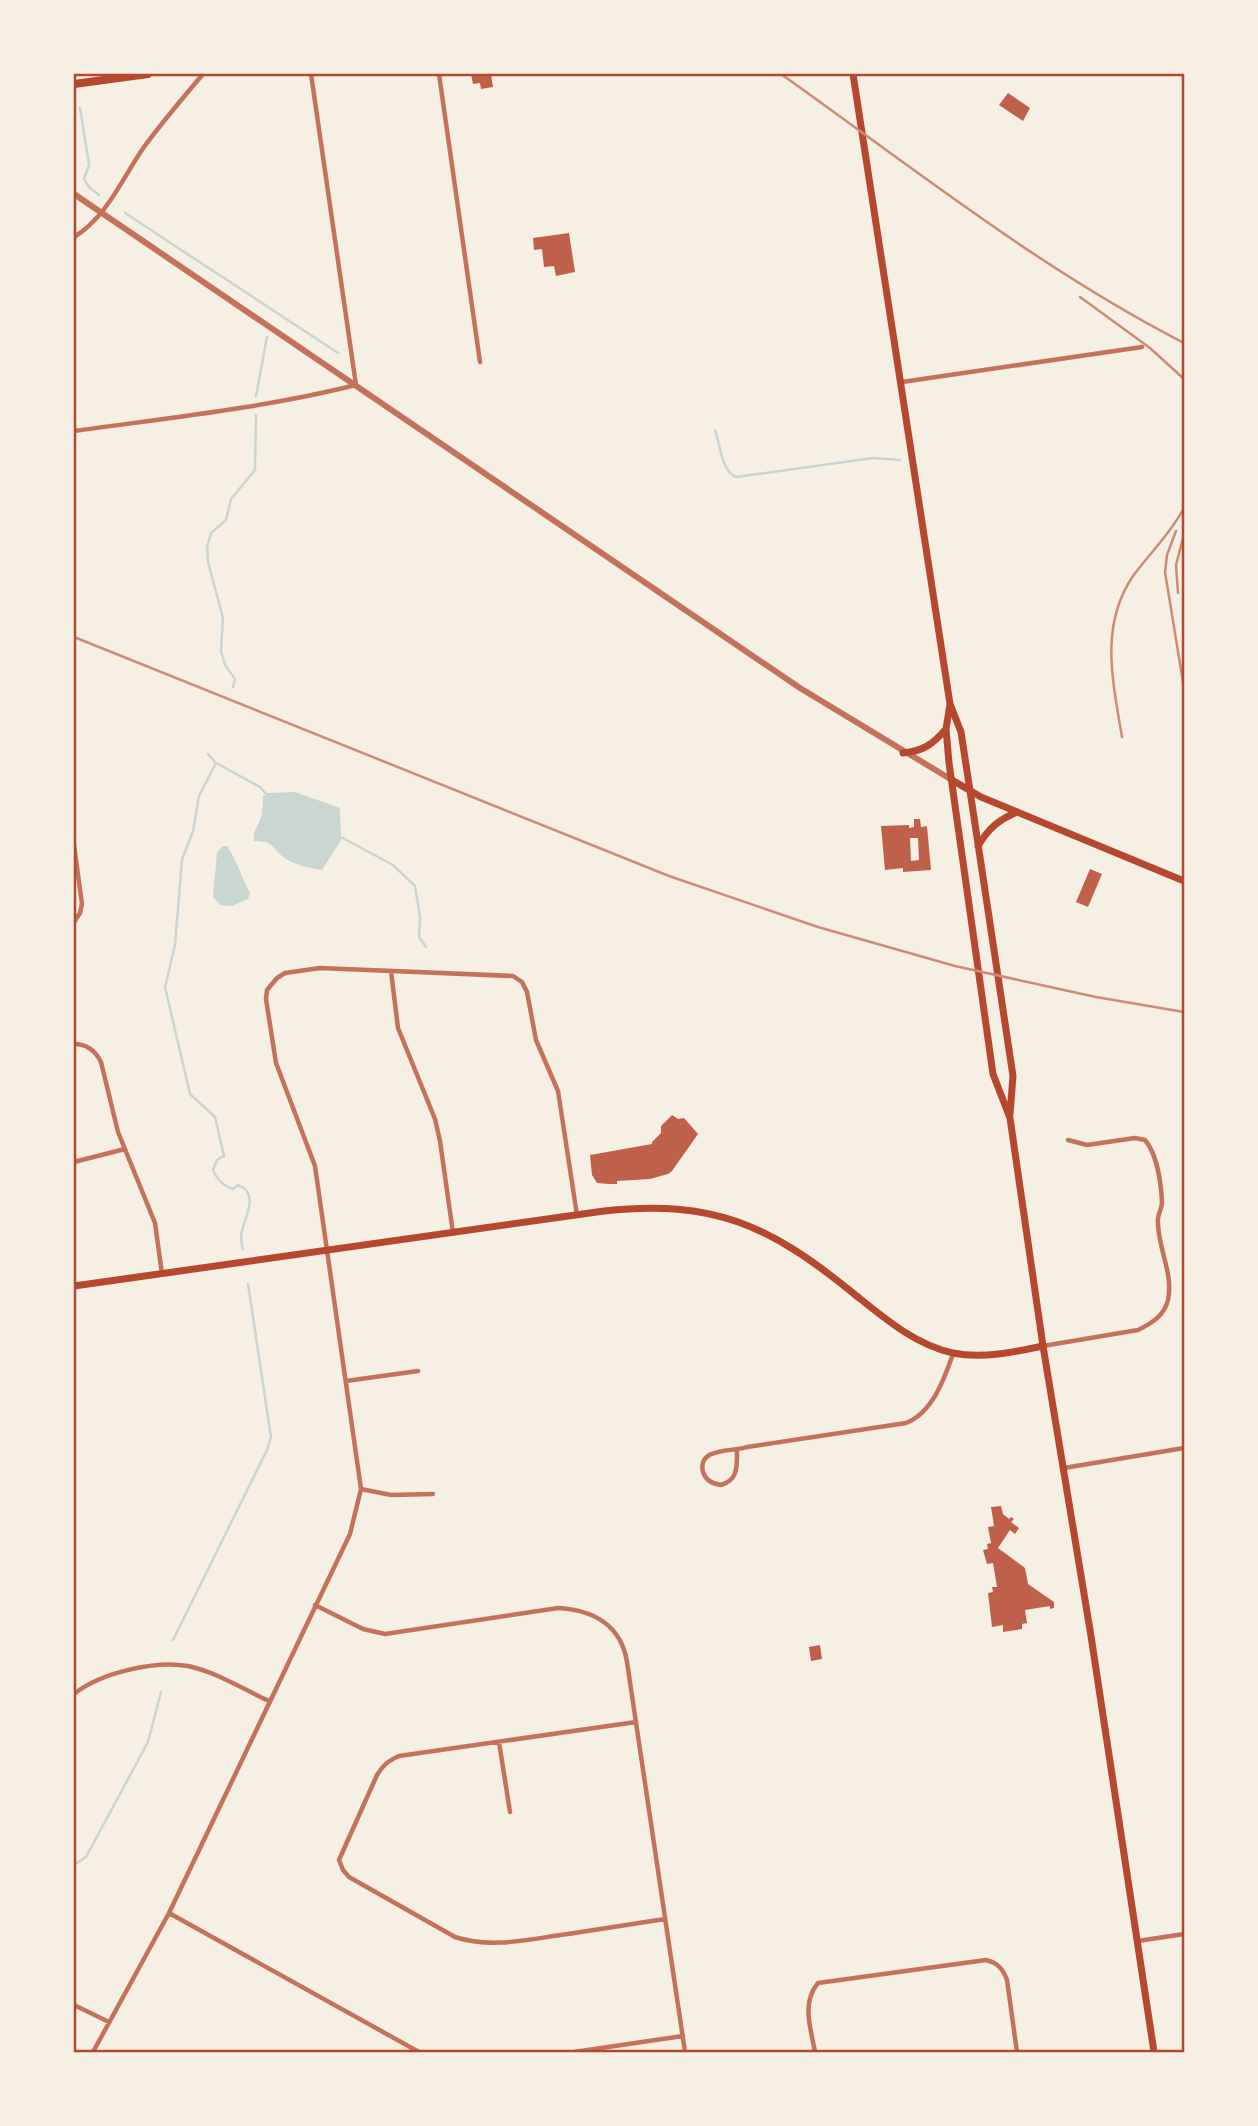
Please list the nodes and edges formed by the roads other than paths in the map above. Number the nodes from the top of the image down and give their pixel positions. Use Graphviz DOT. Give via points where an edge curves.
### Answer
graph roads {
  1 [pos="148,74"];
  2 [pos="203,74"];
  3 [pos="311,74"];
  4 [pos="439,74"];
  5 [pos="853,74"];
  6 [pos="74,84"];
  7 [pos="74,194"];
  8 [pos="101,213"];
  9 [pos="74,237"];
  10 [pos="1142,347"];
  11 [pos="480,362"];
  12 [pos="902,382"];
  13 [pos="356,385"];
  14 [pos="74,431"];
  15 [pos="950,705"];
  16 [pos="946,729"];
  17 [pos="903,752"];
  18 [pos="952,780"];
  19 [pos="969,790"];
  20 [pos="1017,812"];
  21 [pos="74,845"];
  22 [pos="978,846"];
  23 [pos="1185,881"];
  24 [pos="74,922"];
  25 [pos="391,971"];
  26 [pos="74,1044"];
  27 [pos="1010,1118"];
  28 [pos="1068,1140"];
  29 [pos="125,1149"];
  30 [pos="74,1162"];
  31 [pos="577,1215"];
  32 [pos="453,1234"];
  33 [pos="327,1250"];
  34 [pos="162,1273"];
  35 [pos="74,1286"];
  36 [pos="1043,1346"];
  37 [pos="954,1353"];
  38 [pos="418,1371"];
  39 [pos="346,1381"];
  40 [pos="1185,1448"];
  41 [pos="737,1451"];
  42 [pos="1063,1468"];
  43 [pos="360,1489"];
  44 [pos="433,1494"];
  45 [pos="316,1605"];
  46 [pos="74,1694"];
  47 [pos="269,1700"];
  48 [pos="636,1722"];
  49 [pos="499,1742"];
  50 [pos="510,1812"];
  51 [pos="169,1913"];
  52 [pos="665,1919"];
  53 [pos="1185,1934"];
  54 [pos="1138,1941"];
  55 [pos="74,2005"];
  56 [pos="109,2022"];
  57 [pos="683,2036"];
  58 [pos="93,2053"];
  59 [pos="419,2053"];
  60 [pos="574,2053"];
  61 [pos="685,2053"];
  62 [pos="815,2053"];
  63 [pos="1017,2053"];
  64 [pos="1154,2053"];
  1 -- 6 [label="main road"];
  2 -- 8 [label="street" via="150,138"];
  3 -- 13 [label="street"];
  4 -- 11 [label="street"];
  5 -- 12 [label="main road"];
  7 -- 8 [label="street"];
  8 -- 9 [label="street"];
  8 -- 13 [label="street"];
  10 -- 12 [label="street"];
  12 -- 15 [label="main road"];
  13 -- 14 [label="street"];
  13 -- 17 [label="street" via="795,684"];
  15 -- 16 [label="main road"];
  15 -- 19 [label="main road" via="961,732"];
  16 -- 17 [label="main road" via="932,746"];
  16 -- 18 [label="main road"];
  17 -- 18 [label="street"];
  18 -- 19 [label="main road"];
  18 -- 27 [label="main road" via="993,1074"];
  19 -- 20 [label="main road"];
  19 -- 22 [label="main road"];
  20 -- 22 [label="main road" via="988,829"];
  20 -- 23 [label="main road"];
  21 -- 24 [label="street" via="82,904"];
  22 -- 27 [label="main road" via="1013,1076"];
  25 -- 31 [label="street" via="505,974 522,982 537,1040 558,1091"];
  25 -- 32 [label="street" via="398,1028 435,1119"];
  25 -- 33 [label="street" via="320,968 285,972 267,990 276,1063 315,1166"];
  26 -- 29 [label="street" via="89,1047 101,1062"];
  27 -- 36 [label="main road"];
  28 -- 36 [label="street" via="1087,1145 1135,1138 1152,1148 1162,1205 1158,1218 1168,1299 1163,1313 1138,1330"];
  29 -- 30 [label="street"];
  29 -- 34 [label="street" via="155,1223"];
  31 -- 32 [label="main road"];
  31 -- 37 [label="main road" via="677,1208 738,1222 796,1250 901,1330"];
  32 -- 33 [label="main road"];
  33 -- 34 [label="main road"];
  33 -- 39 [label="street"];
  34 -- 35 [label="main road"];
  36 -- 37 [label="main road" via="983,1355"];
  36 -- 42 [label="main road"];
  37 -- 41 [label="street" via="940,1387 916,1419"];
  38 -- 39 [label="street"];
  39 -- 43 [label="street"];
  40 -- 42 [label="street"];
  41 -- 41 [label="street" via="709,1455 703,1467 708,1479 721,1485 732,1480 737,1472"];
  42 -- 54 [label="main road"];
  43 -- 44 [label="street"];
  43 -- 45 [label="street" via="350,1534"];
  45 -- 47 [label="street"];
  45 -- 48 [label="street" via="363,1629 385,1634 558,1608 595,1615 620,1637"];
  46 -- 47 [label="street" via="96,1680 165,1665 209,1673"];
  47 -- 51 [label="street"];
  48 -- 49 [label="street"];
  48 -- 52 [label="street"];
  49 -- 50 [label="street"];
  49 -- 52 [label="street" via="399,1756 383,1766 341,1852 339,1860 349,1877 468,1941 513,1942"];
  51 -- 56 [label="street"];
  51 -- 59 [label="street"];
  52 -- 57 [label="street"];
  53 -- 54 [label="street"];
  54 -- 64 [label="main road"];
  55 -- 56 [label="street"];
  56 -- 58 [label="street"];
  57 -- 60 [label="street"];
  57 -- 61 [label="street"];
  62 -- 63 [label="street" via="808,2005 818,1983 986,1960 1003,1969 1007,1980"];
}
